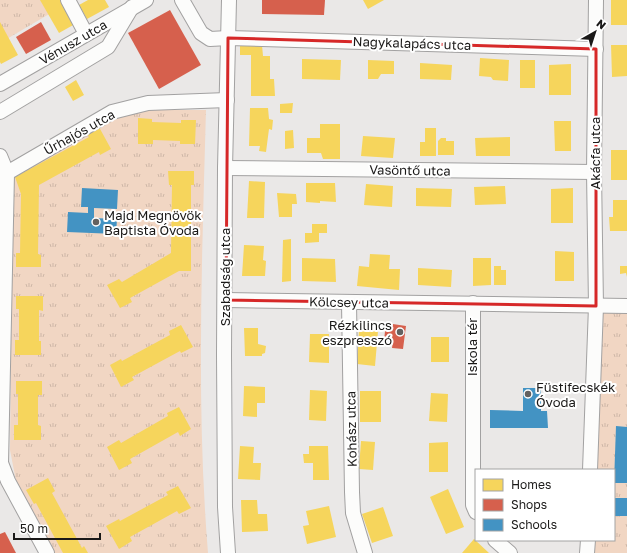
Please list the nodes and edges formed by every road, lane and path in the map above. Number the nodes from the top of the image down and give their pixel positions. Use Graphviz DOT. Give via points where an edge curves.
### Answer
graph roads {
  1 [pos="68,0"];
  2 [pos="146,0"];
  3 [pos="182,0"];
  4 [pos="229,0"];
  5 [pos="596,0"];
  6 [pos="132,7"];
  7 [pos="86,34"];
  8 [pos="228,38"];
  9 [pos="596,49"];
  10 [pos="0,84"];
  11 [pos="226,100"];
  12 [pos="0,112"];
  13 [pos="0,156"];
  14 [pos="225,168"];
  15 [pos="594,172"];
  16 [pos="7,173"];
  17 [pos="226,300"];
  18 [pos="349,303"];
  19 [pos="473,303"];
  20 [pos="596,306"];
  21 [pos="627,306"];
  22 [pos="1,464"];
  23 [pos="590,469"];
  24 [pos="475,510"];
  25 [pos="496,541"];
  26 [pos="588,541"];
  27 [pos="47,553"];
  28 [pos="228,553"];
  29 [pos="365,553"];
  30 [pos="510,553"];
  31 [pos="587,553"];
  1 -- 7 [label="street"];
  2 -- 6 [label="street, Vénusz utca"];
  3 -- 8 [label="street, Nagykalapács utca" via="201,33 210,39"];
  4 -- 8 [label="street, Szabadság utca"];
  5 -- 9 [label="street, Akácfa utca"];
  6 -- 7 [label="street, Vénusz utca"];
  6 -- 12 [label="street" via="108,47"];
  7 -- 10 [label="street, Vénusz utca"];
  8 -- 9 [label="street, Nagykalapács utca"];
  8 -- 11 [label="street, Szabadság utca"];
  9 -- 15 [label="street, Akácfa utca"];
  11 -- 14 [label="street, Szabadság utca"];
  11 -- 16 [label="street, Űrhajós utca" via="148,103 118,110"];
  13 -- 16 [label="street"];
  14 -- 15 [label="street, Vasöntő utca"];
  14 -- 17 [label="street, Szabadság utca"];
  15 -- 20 [label="street, Akácfa utca"];
  16 -- 22 [label="street"];
  17 -- 18 [label="street, Kölcsey utca"];
  17 -- 28 [label="street, Szabadság utca" via="224,507"];
  18 -- 19 [label="street, Kölcsey utca"];
  18 -- 29 [label="street, Kohász utca" via="352,499 353,513"];
  19 -- 20 [label="street, Iskola tér"];
  19 -- 24 [label="street, Iskola tér"];
  20 -- 21 [label="street, Iskola tér"];
  20 -- 23 [label="street"];
  22 -- 27 [label="street"];
  25 -- 30 [label="street"];
  26 -- 31 [label="street"];
}
